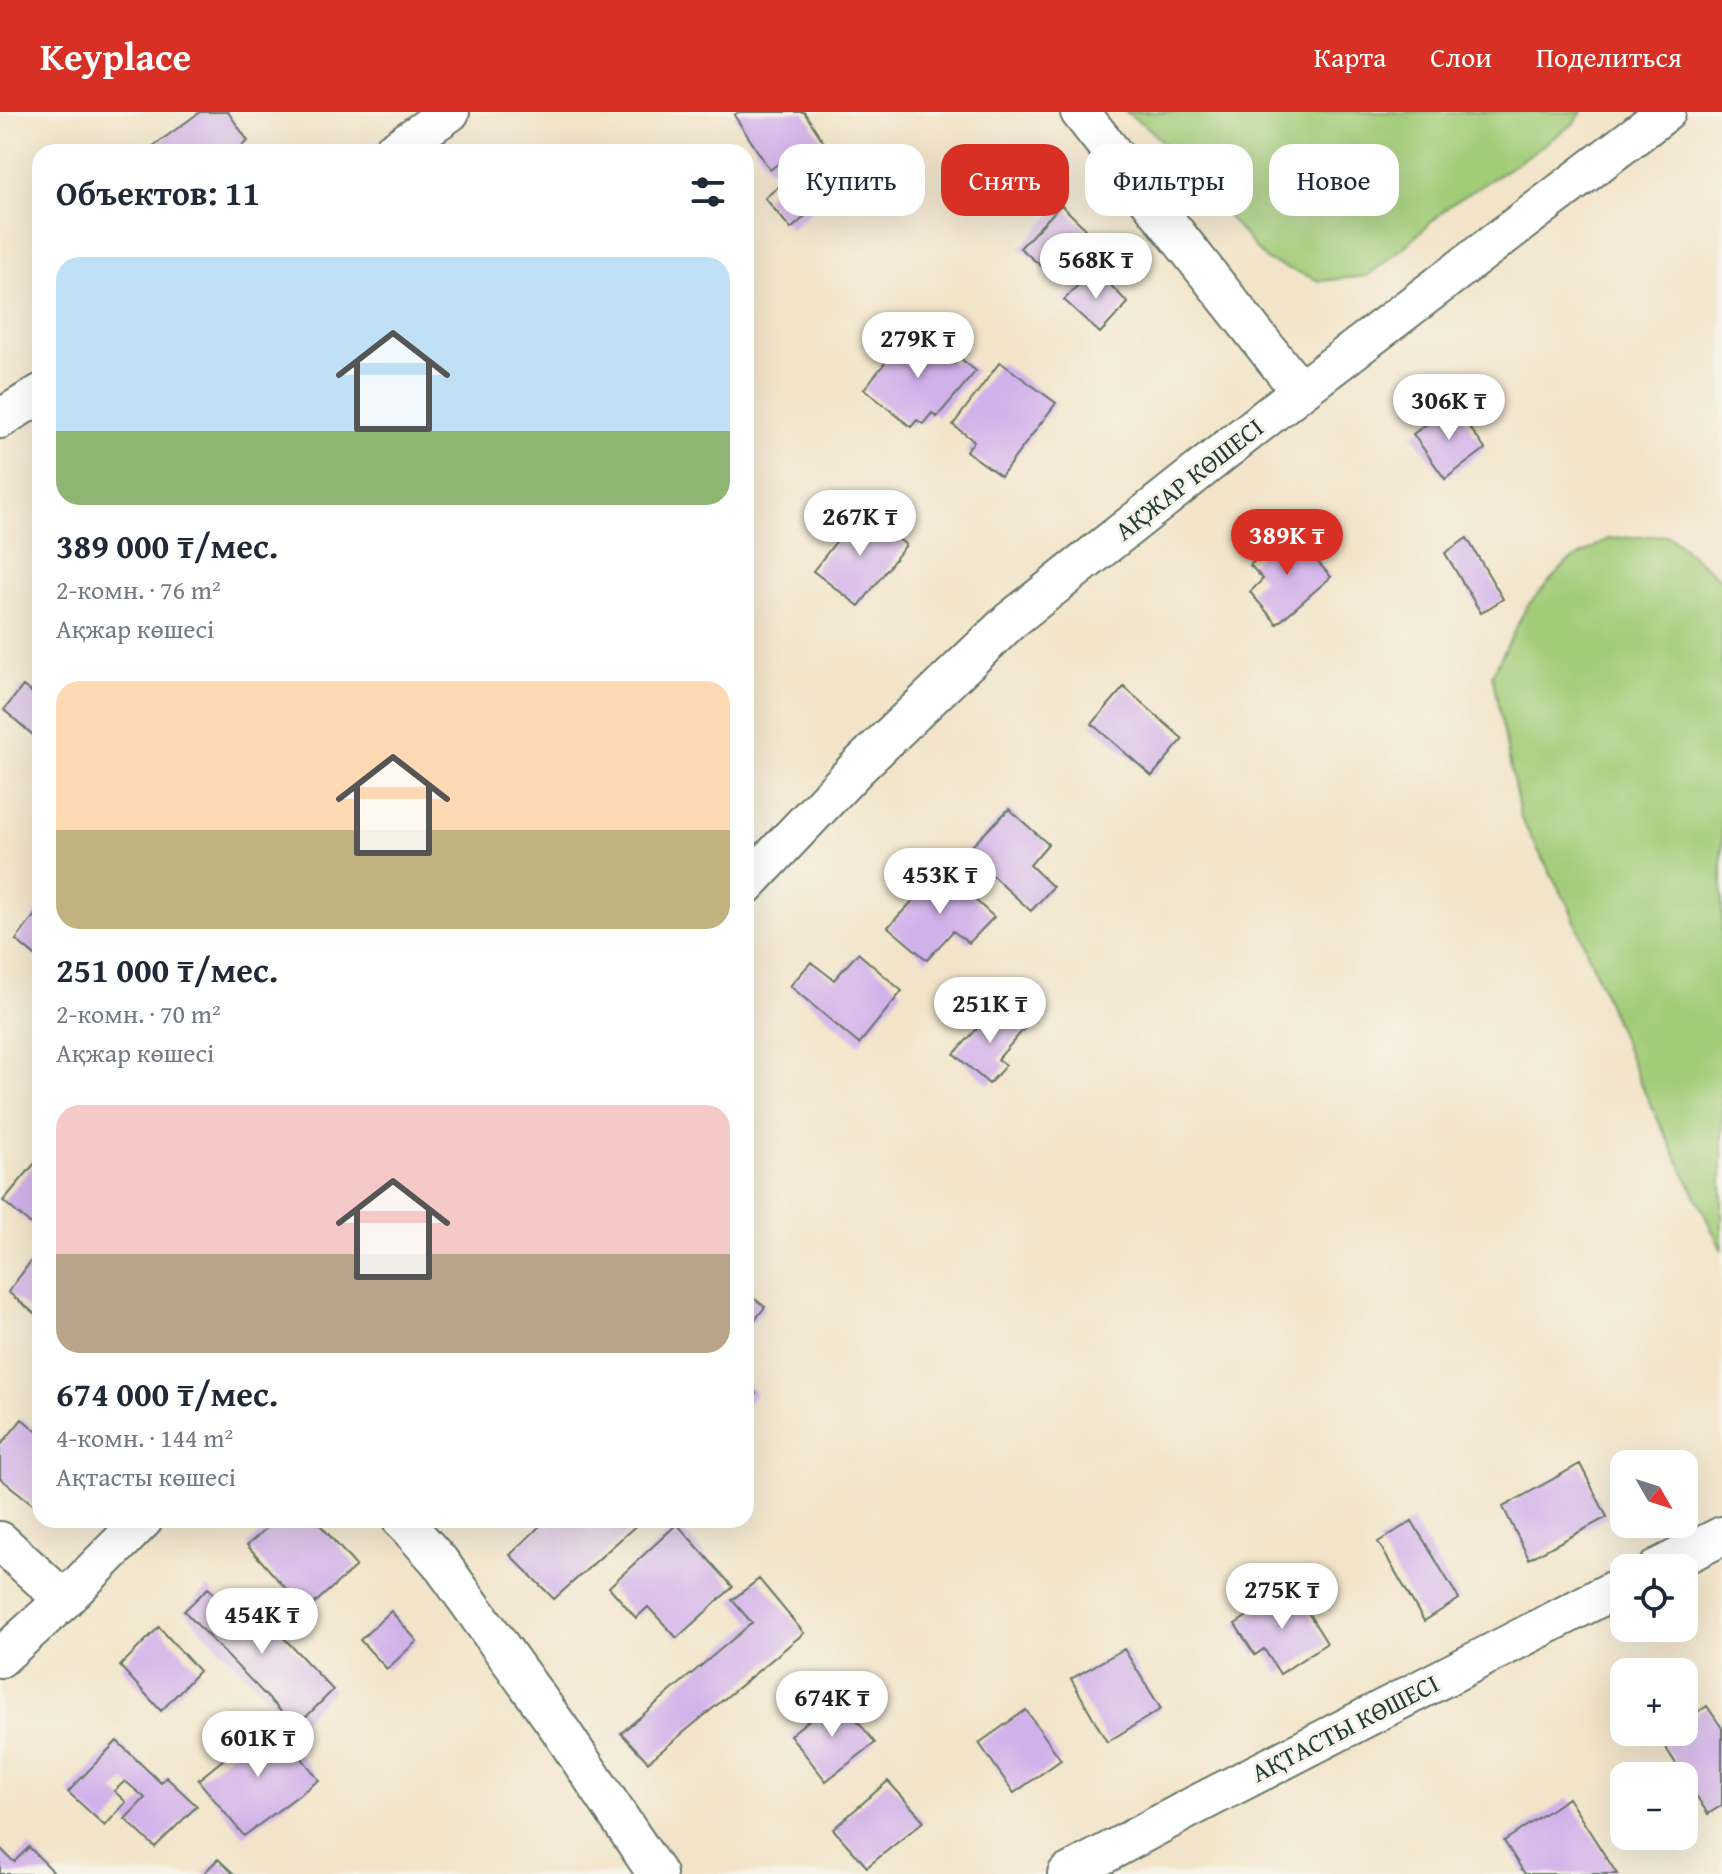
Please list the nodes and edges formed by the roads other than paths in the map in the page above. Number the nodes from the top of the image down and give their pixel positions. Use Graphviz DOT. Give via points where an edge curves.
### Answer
graph roads {
  1 [pos="450,112"];
  2 [pos="1080,112"];
  3 [pos="1666,112"];
  4 [pos="404,144"];
  5 [pos="1300,391"];
  6 [pos="32,399"];
  7 [pos="0,419"];
  8 [pos="754,877"];
  9 [pos="135,1528"];
  10 [pos="409,1528"];
  11 [pos="1722,1536"];
  12 [pos="0,1541"];
  13 [pos="1686,1554"];
  14 [pos="1610,1592"];
  15 [pos="64,1600"];
  16 [pos="0,1658"];
  17 [pos="657,1874"];
  18 [pos="1067,1874"];
  1 -- 4 [label="street"];
  2 -- 5 [label="street"];
  3 -- 5 [label="street, АҚЖАР КӨШЕСІ"];
  5 -- 8 [label="street, АҚЖАР КӨШЕСІ" via="1010,621 858,767"];
  6 -- 7 [label="street"];
  9 -- 15 [label="street"];
  10 -- 17 [label="street" via="439,1561 559,1728"];
  11 -- 13 [label="street"];
  12 -- 15 [label="street"];
  14 -- 18 [label="street, АҚТАСТЫ КӨШЕСІ"];
  15 -- 16 [label="street"];
}
